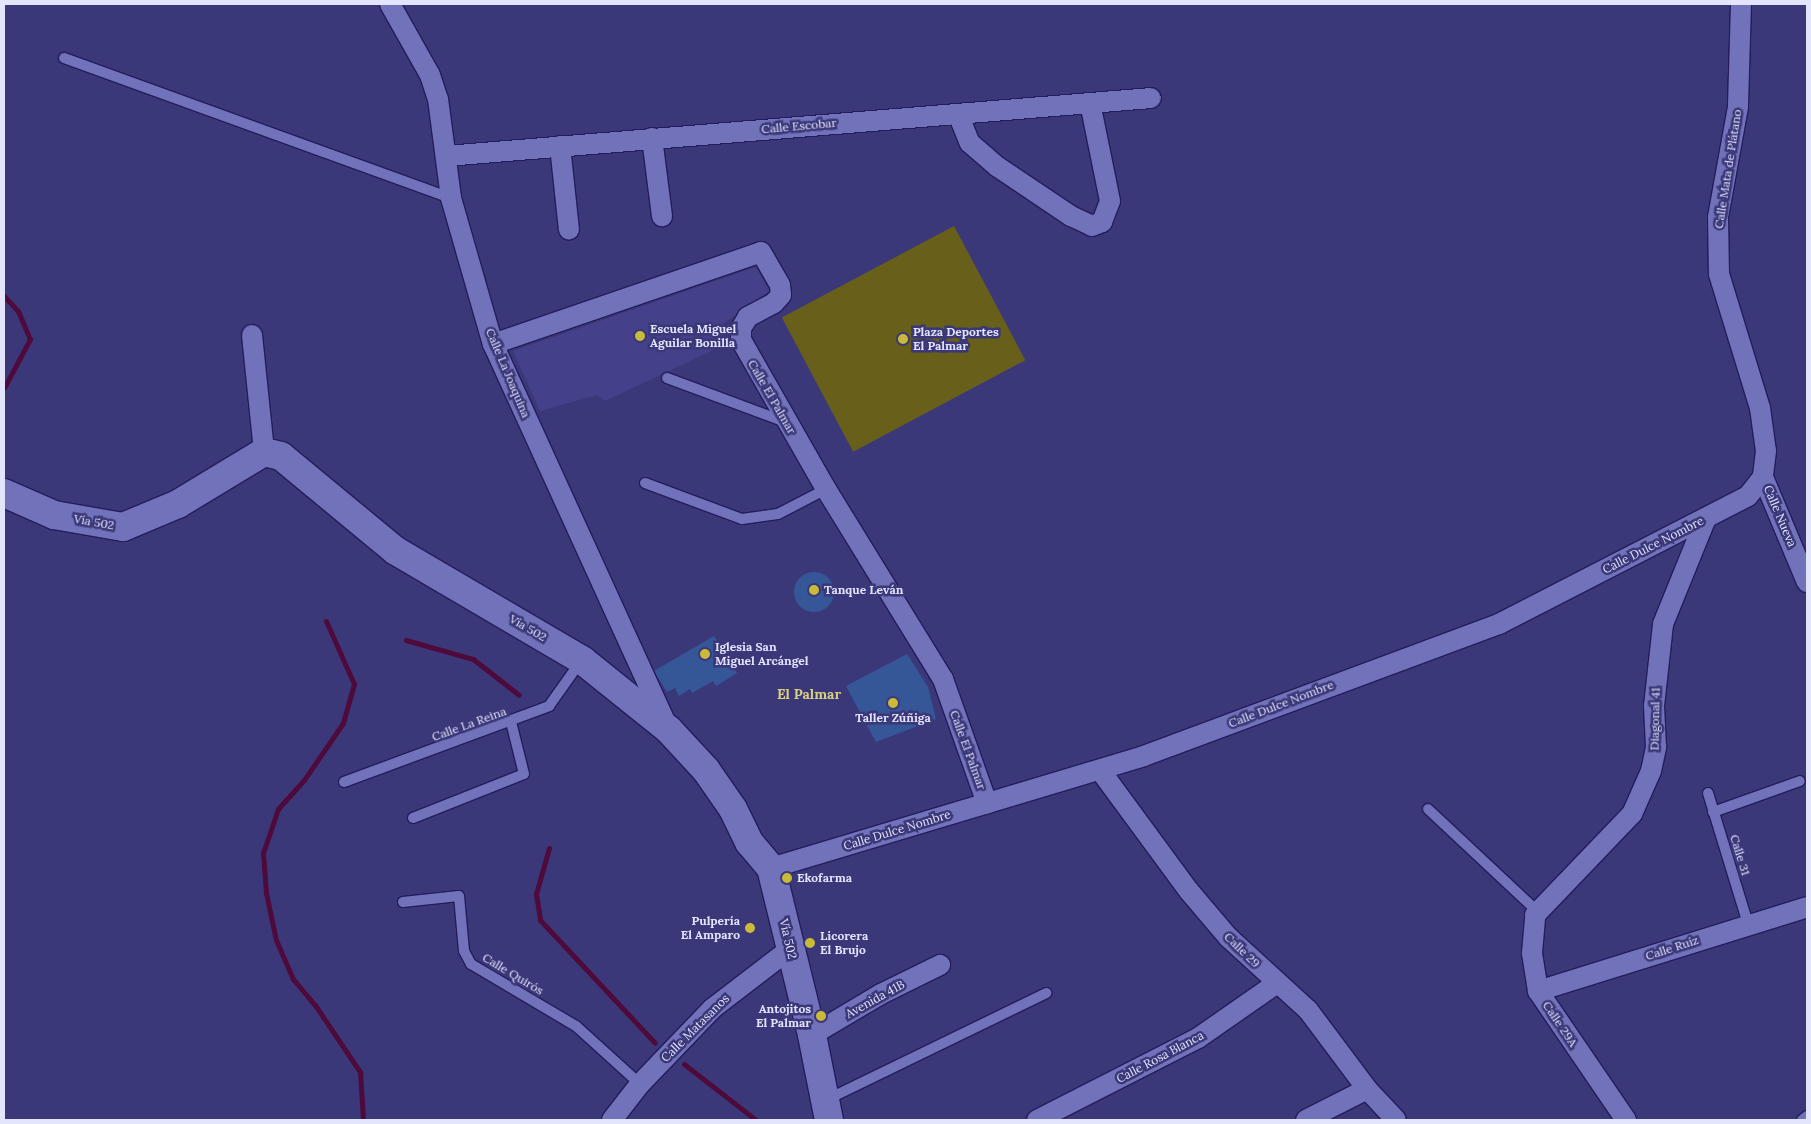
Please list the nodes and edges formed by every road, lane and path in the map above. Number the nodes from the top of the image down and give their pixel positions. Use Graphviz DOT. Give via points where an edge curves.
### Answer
graph roads {
  1 [pos="390,4"];
  2 [pos="1741,4"];
  3 [pos="64,58"];
  4 [pos="1151,98"];
  5 [pos="1090,103"];
  6 [pos="958,114"];
  7 [pos="652,138"];
  8 [pos="560,146"];
  9 [pos="446,156"];
  10 [pos="452,198"];
  11 [pos="662,216"];
  12 [pos="569,230"];
  13 [pos="252,335"];
  14 [pos="493,344"];
  15 [pos="667,378"];
  16 [pos="788,424"];
  17 [pos="264,452"];
  18 [pos="1764,477"];
  19 [pos="645,483"];
  20 [pos="826,489"];
  21 [pos="4,493"];
  22 [pos="1706,518"];
  23 [pos="1807,582"];
  24 [pos="582,660"];
  25 [pos="511,722"];
  26 [pos="669,730"];
  27 [pos="1100,770"];
  28 [pos="1800,781"];
  29 [pos="344,782"];
  30 [pos="1708,793"];
  31 [pos="987,803"];
  32 [pos="1428,809"];
  33 [pos="1713,812"];
  34 [pos="413,818"];
  35 [pos="771,868"];
  36 [pos="403,902"];
  37 [pos="1807,907"];
  38 [pos="1537,914"];
  39 [pos="1748,924"];
  40 [pos="790,949"];
  41 [pos="940,966"];
  42 [pos="1276,983"];
  43 [pos="1538,992"];
  44 [pos="1046,993"];
  45 [pos="812,1035"];
  46 [pos="640,1084"];
  47 [pos="1367,1089"];
  48 [pos="827,1110"];
  49 [pos="1807,1116"];
  50 [pos="612,1120"];
  51 [pos="1037,1120"];
  52 [pos="1306,1120"];
  53 [pos="1396,1120"];
  54 [pos="1626,1120"];
  55 [pos="1802,1120"];
  1 -- 9 [label="street, Calle La Joaquina" via="430,76 438,99"];
  2 -- 18 [label="street, Calle Mata de Plátano" via="1738,107 1718,217 1716,248 1719,274 1760,408 1766,450"];
  3 -- 10 [label="lane"];
  4 -- 5 [label="street, Calle Escobar"];
  5 -- 6 [label="street, Calle Escobar"];
  5 -- 6 [label="street" via="1110,201 1102,222 1092,226 1064,212 998,167 970,143"];
  6 -- 7 [label="street, Calle Escobar"];
  7 -- 8 [label="street, Calle Escobar"];
  7 -- 11 [label="street"];
  8 -- 9 [label="street, Calle Escobar"];
  8 -- 12 [label="street"];
  9 -- 10 [label="street, Calle La Joaquina"];
  10 -- 14 [label="street, Calle La Joaquina"];
  13 -- 17 [label="street"];
  14 -- 16 [label="street, Calle El Palmar" via="761,252 780,285 781,295 774,303 748,317 741,328 741,340"];
  14 -- 26 [label="street, Calle La Joaquina"];
  15 -- 16 [label="lane"];
  16 -- 20 [label="street, Calle El Palmar"];
  17 -- 21 [label="street, Vía 502" via="178,504 123,528 54,515"];
  17 -- 24 [label="street, Vía 502" via="281,456 396,551"];
  18 -- 22 [label="street, Calle Dulce Nombre" via="1748,496"];
  18 -- 23 [label="street, Calle Nueva"];
  19 -- 20 [label="lane" via="742,519 778,514"];
  20 -- 31 [label="street, Calle El Palmar" via="943,679"];
  22 -- 27 [label="street, Calle Dulce Nombre" via="1499,624"];
  22 -- 38 [label="street, Diagonal 41" via="1663,624 1654,706 1656,747 1651,771 1632,814"];
  24 -- 25 [label="lane, Calle La Reina" via="549,706"];
  24 -- 26 [label="street, Vía 502"];
  25 -- 29 [label="lane, Calle La Reina"];
  25 -- 34 [label="lane" via="524,774"];
  26 -- 35 [label="street, Vía 502" via="706,770 733,809 749,842"];
  27 -- 31 [label="street, Calle Dulce Nombre"];
  27 -- 42 [label="street, Calle 29" via="1189,891 1228,938"];
  28 -- 33 [label="lane"];
  30 -- 33 [label="lane, Calle 31"];
  31 -- 35 [label="street, Calle Dulce Nombre"];
  32 -- 38 [label="lane"];
  33 -- 39 [label="lane, Calle 31"];
  35 -- 40 [label="street, Vía 502"];
  36 -- 46 [label="lane, Calle Quirós" via="459,896 464,951 471,964 576,1026"];
  37 -- 39 [label="street, Calle Ruíz"];
  38 -- 43 [label="street, Calle 29A" via="1532,953"];
  39 -- 43 [label="street, Calle Ruíz"];
  40 -- 45 [label="street, Vía 502"];
  40 -- 46 [label="street, Calle Matasanos" via="713,1008"];
  41 -- 45 [label="street, Avenida 41B" via="881,994"];
  42 -- 47 [label="street, Calle 29" via="1308,1010"];
  42 -- 51 [label="street, Calle Rosa Blanca" via="1198,1038"];
  43 -- 54 [label="street, Calle 29A"];
  44 -- 48 [label="lane"];
  45 -- 48 [label="street, Vía 502"];
  46 -- 50 [label="street, Calle Matasanos"];
  47 -- 52 [label="street"];
  47 -- 53 [label="street, Calle 29"];
  49 -- 55 [label="lane"];
}
